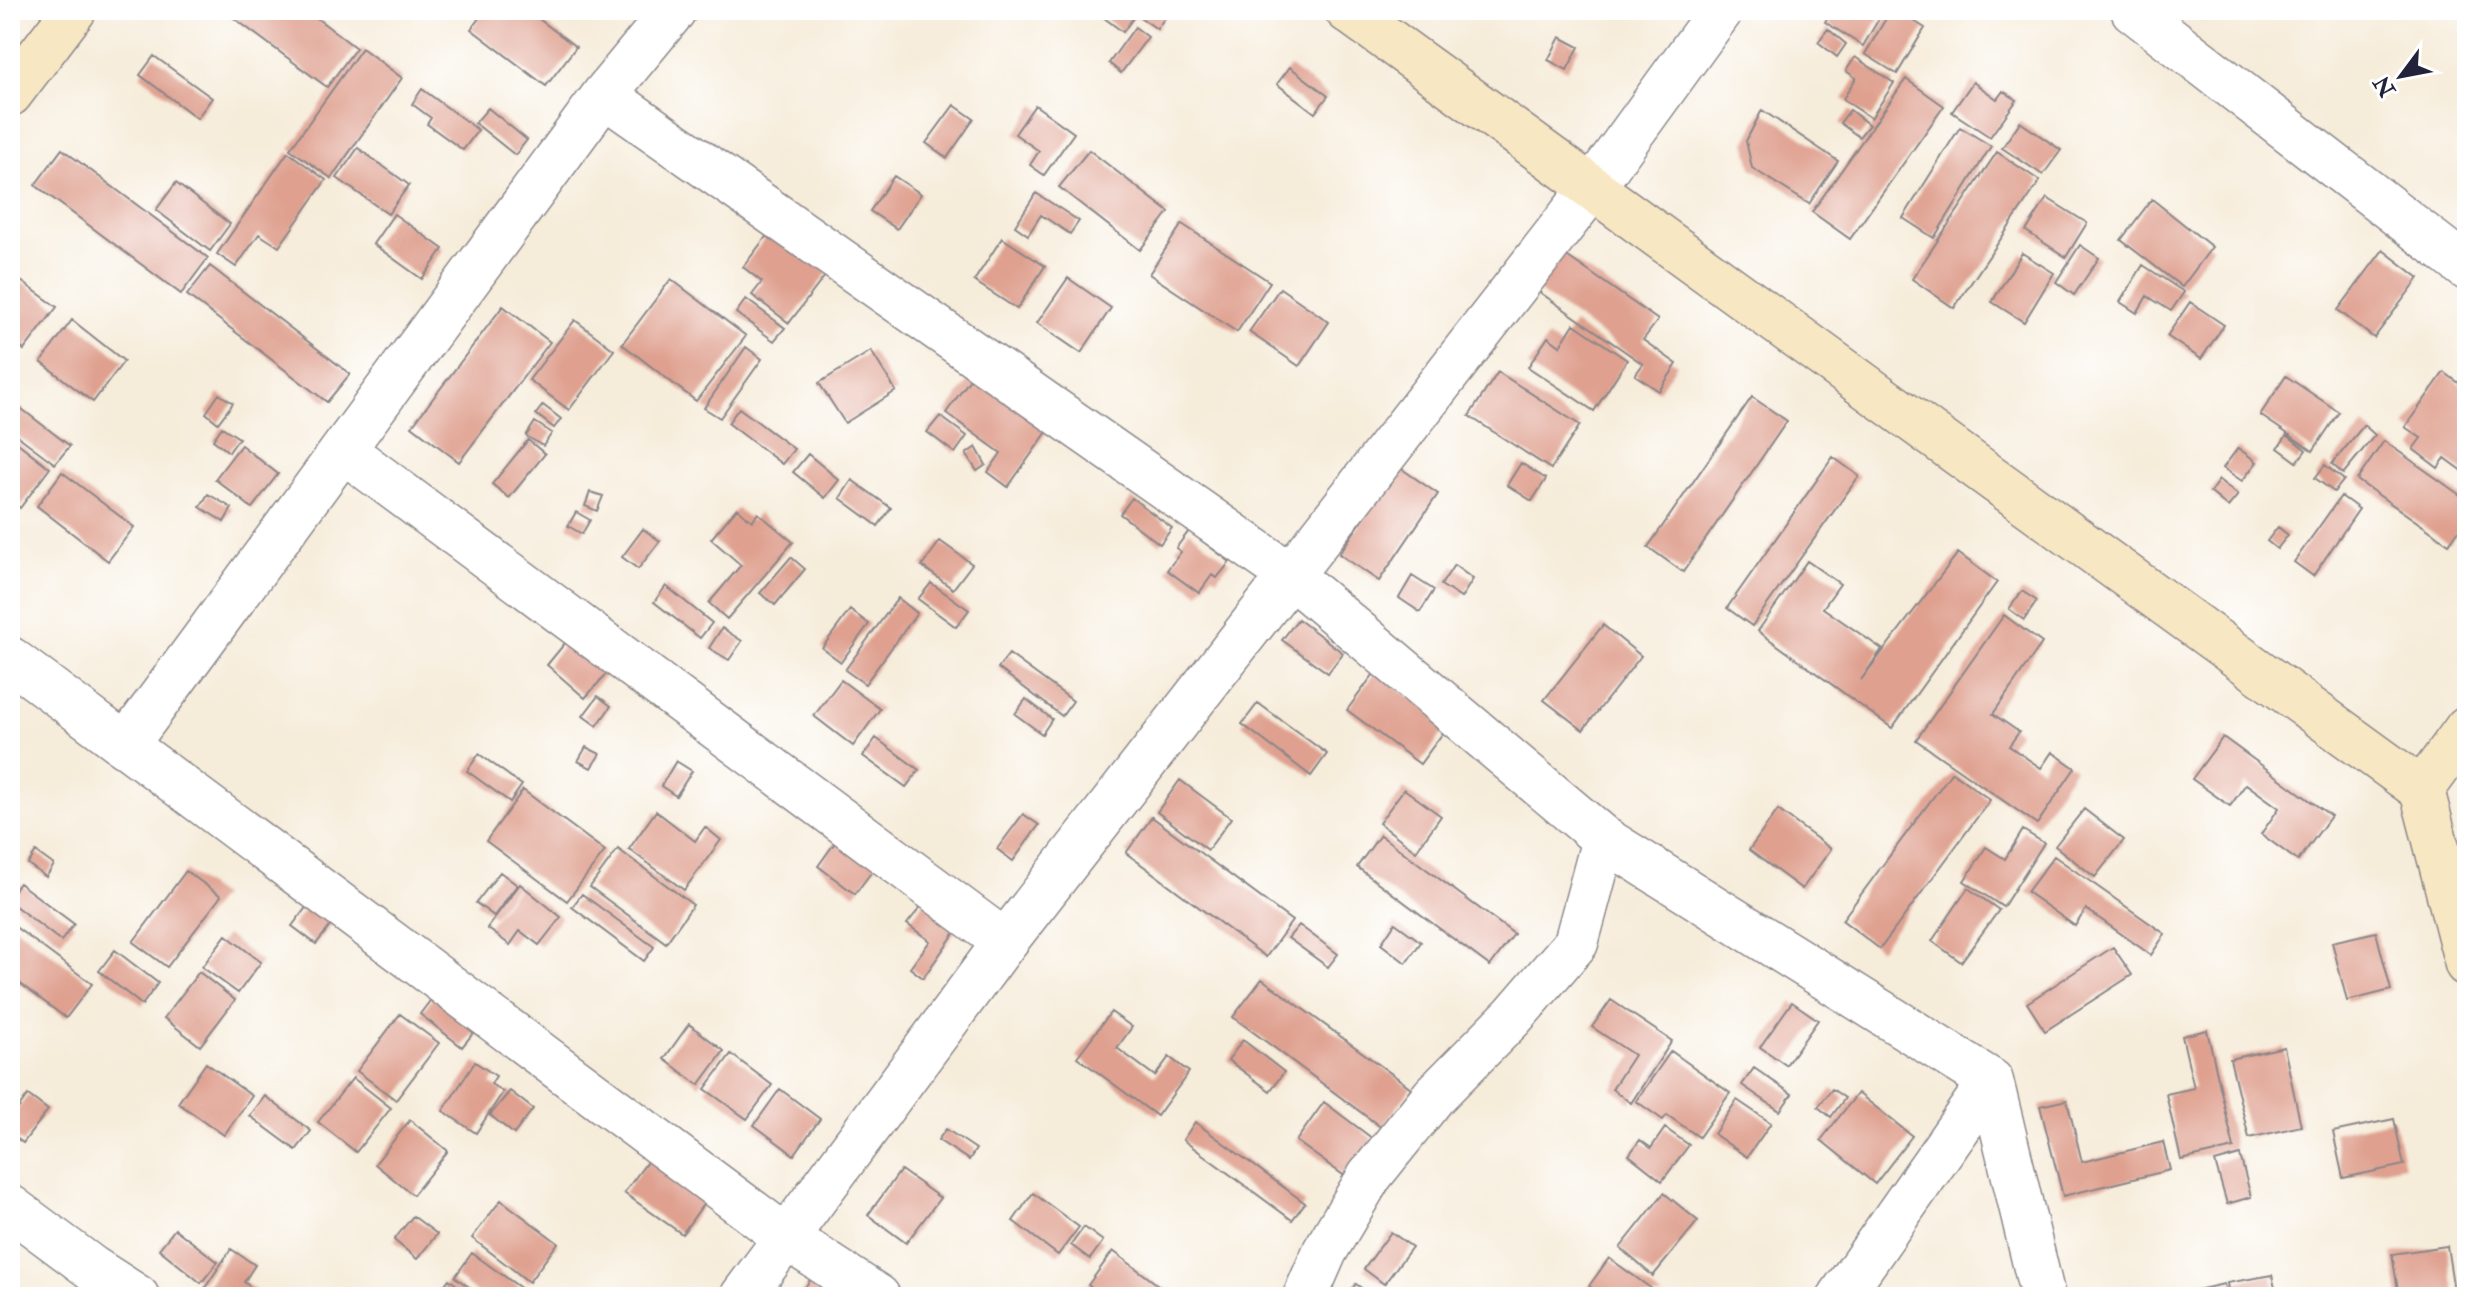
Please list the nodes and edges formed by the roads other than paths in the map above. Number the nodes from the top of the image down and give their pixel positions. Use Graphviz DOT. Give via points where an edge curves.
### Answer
graph roads {
  1 [pos="74,10"];
  2 [pos="674,10"];
  3 [pos="1347,10"];
  4 [pos="1721,10"];
  5 [pos="2133,10"];
  6 [pos="10,94"];
  7 [pos="604,95"];
  8 [pos="1592,188"];
  9 [pos="2467,268"];
  10 [pos="343,450"];
  11 [pos="1290,575"];
  12 [pos="10,659"];
  13 [pos="2467,728"];
  14 [pos="125,746"];
  15 [pos="2422,790"];
  16 [pos="1604,839"];
  17 [pos="1005,942"];
  18 [pos="2467,964"];
  19 [pos="1991,1081"];
  20 [pos="10,1207"];
  21 [pos="787,1238"];
  22 [pos="137,1297"];
  23 [pos="742,1297"];
  24 [pos="878,1297"];
  25 [pos="1305,1297"];
  26 [pos="1840,1297"];
  27 [pos="2043,1297"];
  1 -- 6 [label="street"];
  2 -- 7 [label="street"];
  3 -- 8 [label="street"];
  4 -- 8 [label="street"];
  5 -- 9 [label="street"];
  7 -- 10 [label="street"];
  7 -- 11 [label="street"];
  8 -- 11 [label="street"];
  8 -- 15 [label="street"];
  10 -- 14 [label="street"];
  10 -- 17 [label="street"];
  11 -- 16 [label="street"];
  11 -- 17 [label="street"];
  12 -- 14 [label="street"];
  13 -- 15 [label="street"];
  14 -- 21 [label="street"];
  15 -- 18 [label="street"];
  16 -- 19 [label="street"];
  16 -- 25 [label="street" via="1576,943 1434,1096 1369,1177"];
  17 -- 21 [label="street"];
  19 -- 26 [label="street"];
  19 -- 27 [label="street"];
  20 -- 22 [label="street"];
  21 -- 23 [label="street"];
  21 -- 24 [label="street"];
}
